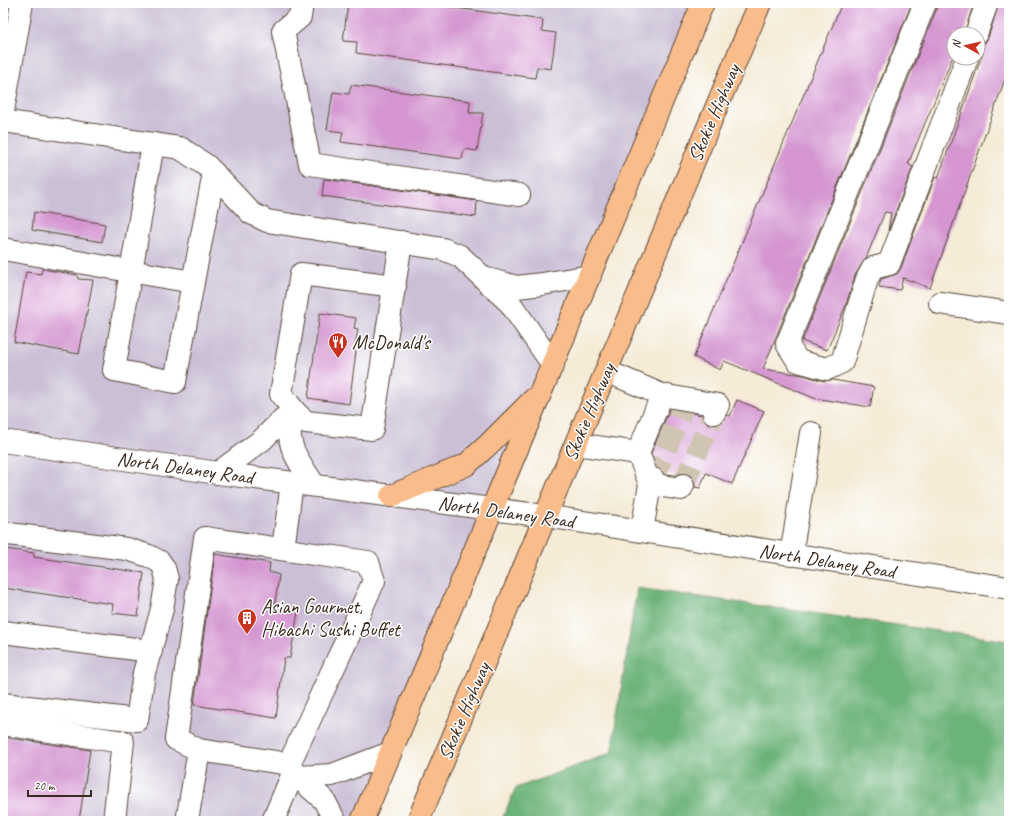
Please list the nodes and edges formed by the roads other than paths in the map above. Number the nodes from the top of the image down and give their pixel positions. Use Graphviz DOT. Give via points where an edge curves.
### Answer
graph roads {
  1 [pos="22,3"];
  2 [pos="302,3"];
  3 [pos="703,3"];
  4 [pos="760,3"];
  5 [pos="925,3"];
  6 [pos="987,3"];
  7 [pos="979,26"];
  8 [pos="964,66"];
  9 [pos="5,89"];
  10 [pos="3,111"];
  11 [pos="3,121"];
  12 [pos="153,144"];
  13 [pos="214,173"];
  14 [pos="519,195"];
  15 [pos="401,242"];
  16 [pos="3,249"];
  17 [pos="131,271"];
  18 [pos="590,276"];
  19 [pos="484,278"];
  20 [pos="193,282"];
  21 [pos="395,286"];
  22 [pos="940,304"];
  23 [pos="1009,313"];
  24 [pos="553,365"];
  25 [pos="606,371"];
  26 [pos="542,391"];
  27 [pos="662,395"];
  28 [pos="296,413"];
  29 [pos="714,413"];
  30 [pos="811,433"];
  31 [pos="3,441"];
  32 [pos="576,444"];
  33 [pos="638,453"];
  34 [pos="218,473"];
  35 [pos="651,481"];
  36 [pos="292,483"];
  37 [pos="683,485"];
  38 [pos="314,486"];
  39 [pos="391,496"];
  40 [pos="492,509"];
  41 [pos="545,516"];
  42 [pos="642,531"];
  43 [pos="3,535"];
  44 [pos="283,549"];
  45 [pos="791,555"];
  46 [pos="1009,588"];
  47 [pos="3,632"];
  48 [pos="151,651"];
  49 [pos="3,704"];
  50 [pos="3,724"];
  51 [pos="199,750"];
  52 [pos="390,753"];
  53 [pos="294,771"];
  54 [pos="114,821"];
  55 [pos="187,821"];
  56 [pos="273,821"];
  57 [pos="335,821"];
  58 [pos="362,821"];
  59 [pos="418,821"];
  1 -- 9 [label="street"];
  2 -- 14 [label="street" via="300,17 283,31 310,164"];
  3 -- 18 [label="highway"];
  4 -- 25 [label="highway, Skokie Highway"];
  5 -- 8 [label="street" via="787,344 798,361 827,369 842,362 867,279 873,268 889,264"];
  6 -- 7 [label="street"];
  9 -- 10 [label="street"];
  11 -- 12 [label="street"];
  12 -- 13 [label="street" via="180,148 208,166"];
  12 -- 17 [label="street"];
  13 -- 15 [label="street" via="251,214 267,221"];
  13 -- 20 [label="street"];
  15 -- 19 [label="street" via="442,249 460,256"];
  15 -- 21 [label="street"];
  16 -- 17 [label="street"];
  17 -- 20 [label="street"];
  17 -- 20 [label="street" via="114,370 175,382"];
  18 -- 19 [label="street" via="516,287"];
  18 -- 24 [label="highway"];
  19 -- 24 [label="street" via="510,303"];
  21 -- 28 [label="street" via="372,429 306,422"];
  21 -- 28 [label="street" via="301,274 281,394"];
  22 -- 23 [label="street"];
  24 -- 26 [label="highway"];
  25 -- 27 [label="street"];
  25 -- 32 [label="highway, Skokie Highway"];
  26 -- 39 [label="highway" via="466,465"];
  26 -- 40 [label="highway"];
  27 -- 29 [label="street" via="685,403 718,405"];
  27 -- 33 [label="street"];
  28 -- 34 [label="street" via="283,419 262,440"];
  28 -- 38 [label="street" via="290,431 291,442"];
  30 -- 45 [label="street"];
  31 -- 34 [label="street, North Delaney Road"];
  32 -- 33 [label="street"];
  32 -- 41 [label="highway, Skokie Highway"];
  33 -- 35 [label="street"];
  34 -- 36 [label="street, North Delaney Road"];
  35 -- 37 [label="street" via="681,489"];
  35 -- 42 [label="street"];
  36 -- 38 [label="street, North Delaney Road"];
  36 -- 44 [label="street"];
  38 -- 39 [label="street, North Delaney Road"];
  39 -- 40 [label="street, North Delaney Road"];
  40 -- 41 [label="street, North Delaney Road"];
  40 -- 52 [label="highway"];
  41 -- 42 [label="street, North Delaney Road"];
  41 -- 59 [label="highway, Skokie Highway"];
  42 -- 45 [label="street, North Delaney Road"];
  43 -- 48 [label="street" via="128,549 160,562 168,578"];
  44 -- 51 [label="street" via="205,538 176,739"];
  44 -- 53 [label="street" via="368,562 374,581"];
  45 -- 46 [label="street, North Delaney Road"];
  47 -- 48 [label="street"];
  48 -- 49 [label="street" via="144,673 137,720"];
  50 -- 54 [label="street" via="123,742"];
  51 -- 53 [label="street"];
  51 -- 55 [label="street"];
  52 -- 53 [label="street" via="332,775"];
  52 -- 58 [label="highway"];
  53 -- 56 [label="street"];
  53 -- 57 [label="street" via="324,800"];
}
